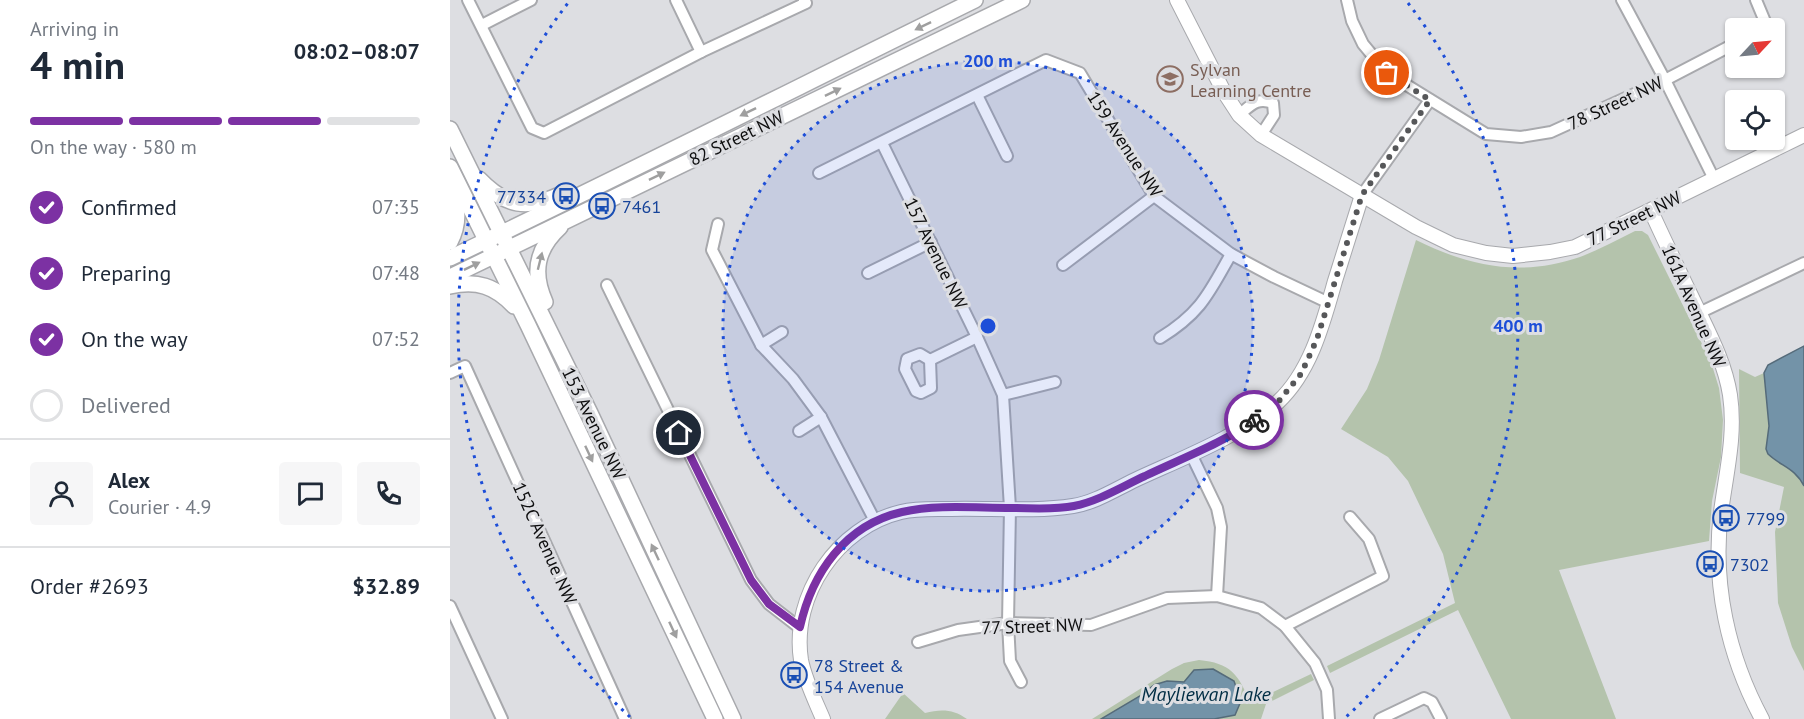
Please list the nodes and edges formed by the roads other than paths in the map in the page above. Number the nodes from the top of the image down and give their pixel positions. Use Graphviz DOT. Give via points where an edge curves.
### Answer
graph roads {
  1 [pos="468,0"];
  2 [pos="531,0"];
  3 [pos="676,0"];
  4 [pos="975,0"];
  5 [pos="1022,0"];
  6 [pos="1178,0"];
  7 [pos="1347,0"];
  8 [pos="1622,0"];
  9 [pos="1756,0"];
  10 [pos="805,2"];
  11 [pos="1760,18"];
  12 [pos="482,25"];
  13 [pos="1725,49"];
  14 [pos="701,52"];
  15 [pos="1665,80"];
  16 [pos="977,95"];
  17 [pos="1430,100"];
  18 [pos="1239,115"];
  19 [pos="450,129"];
  20 [pos="1261,135"];
  21 [pos="1804,135"];
  22 [pos="882,142"];
  23 [pos="670,150"];
  24 [pos="1006,156"];
  25 [pos="466,162"];
  26 [pos="450,167"];
  27 [pos="819,173"];
  28 [pos="1714,179"];
  29 [pos="450,184"];
  30 [pos="1362,195"];
  31 [pos="1154,196"];
  32 [pos="1651,211"];
  33 [pos="567,220"];
  34 [pos="718,224"];
  35 [pos="501,233"];
  36 [pos="486,241"];
  37 [pos="450,242"];
  38 [pos="931,242"];
  39 [pos="509,248"];
  40 [pos="1231,254"];
  41 [pos="494,255"];
  42 [pos="450,258"];
  43 [pos="1804,263"];
  44 [pos="1063,265"];
  45 [pos="868,273"];
  46 [pos="450,277"];
  47 [pos="607,285"];
  48 [pos="450,286"];
  49 [pos="1329,303"];
  50 [pos="1699,313"];
  51 [pos="528,325"];
  52 [pos="782,332"];
  53 [pos="977,338"];
  54 [pos="1161,338"];
  55 [pos="761,345"];
  56 [pos="930,360"];
  57 [pos="450,373"];
  58 [pos="1055,382"];
  59 [pos="1003,395"];
  60 [pos="590,413"];
  61 [pos="821,417"];
  62 [pos="799,431"];
  63 [pos="1191,454"];
  64 [pos="1010,508"];
  65 [pos="1350,517"];
  66 [pos="875,522"];
  67 [pos="1217,596"];
  68 [pos="450,606"];
  69 [pos="1008,623"];
  70 [pos="800,627"];
  71 [pos="1286,627"];
  72 [pos="918,642"];
  73 [pos="1021,682"];
  74 [pos="502,719"];
  75 [pos="625,719"];
  76 [pos="715,719"];
  77 [pos="733,719"];
  78 [pos="823,719"];
  79 [pos="1329,719"];
  80 [pos="1380,719"];
  81 [pos="1441,719"];
  82 [pos="1762,719"];
  1 -- 12 [label="street"];
  2 -- 12 [label="street"];
  3 -- 14 [label="street"];
  4 -- 23 [label="main road, 82 Street NW, one-way"];
  33 -- 5 [label="main road, 82 Street NW, one-way"];
  6 -- 18 [label="street, 77 Street NW"];
  7 -- 17 [label="street" via="1363,44 1387,73"];
  8 -- 15 [label="street"];
  9 -- 11 [label="street"];
  10 -- 14 [label="street"];
  12 -- 14 [label="street" via="532,128 544,133"];
  13 -- 15 [label="street, 78 Street NW"];
  15 -- 17 [label="street, 78 Street NW" via="1551,132 1521,137 1486,134"];
  15 -- 28 [label="street"];
  16 -- 22 [label="street"];
  16 -- 24 [label="street"];
  16 -- 31 [label="street, 159 Avenue NW" via="1046,60 1080,73"];
  17 -- 30 [label="street"];
  18 -- 20 [label="street, 77 Street NW"];
  18 -- 20 [label="street" via="1256,101 1273,103 1274,115"];
  19 -- 25 [label="main road, 153 Avenue NW"];
  20 -- 30 [label="street, 77 Street NW"];
  21 -- 28 [label="street, 77 Street NW"];
  22 -- 27 [label="street"];
  22 -- 38 [label="street, 157 Avenue NW"];
  23 -- 25 [label="main road" via="620,166 547,201 531,204 507,202 489,190"];
  23 -- 35 [label="main road, 82 Street NW"];
  25 -- 35 [label="main road, 153 Avenue NW"];
  26 -- 36 [label="main road, 153 Avenue NW"];
  28 -- 32 [label="street, 77 Street NW"];
  29 -- 37 [label="main road" via="458,216"];
  30 -- 32 [label="street, 77 Street NW" via="1453,246 1512,255 1575,247"];
  30 -- 49 [label="street"];
  31 -- 40 [label="street, 159 Avenue NW"];
  31 -- 44 [label="street"];
  32 -- 50 [label="street, 161A Avenue NW"];
  33 -- 39 [label="main road, 82 Street NW"];
  60 -- 33 [label="main road, one-way" via="575,366 539,289 537,273 546,243"];
  34 -- 55 [label="street" via="712,250"];
  35 -- 36 [label="main road, 82 Street NW"];
  35 -- 39 [label="main road, 153 Avenue NW"];
  36 -- 41 [label="main road, 153 Avenue NW"];
  36 -- 42 [label="main road, 82 Street NW"];
  38 -- 45 [label="street"];
  38 -- 53 [label="street, 157 Avenue NW"];
  39 -- 41 [label="main road, 82 Street NW"];
  39 -- 60 [label="main road, 153 Avenue NW"];
  40 -- 49 [label="street, 159 Avenue NW"];
  40 -- 54 [label="street" via="1205,300 1183,324"];
  46 -- 41 [label="main road, 82 Street NW, one-way"];
  41 -- 51 [label="main road, 153 Avenue NW"];
  43 -- 50 [label="street"];
  47 -- 70 [label="street" via="751,580 769,604"];
  48 -- 51 [label="main road" via="488,286 507,298"];
  49 -- 63 [label="street" via="1301,374 1278,402 1247,425"];
  50 -- 82 [label="street, 161A Avenue NW" via="1721,360 1732,409 1730,461 1720,528 1722,600 1734,655"];
  51 -- 76 [label="main road, 153 Avenue NW, one-way"];
  52 -- 55 [label="street"];
  53 -- 56 [label="street"];
  53 -- 59 [label="street, 157 Avenue NW"];
  55 -- 61 [label="street"];
  57 -- 75 [label="street, 152C Avenue NW" via="465,366"];
  58 -- 59 [label="street"];
  59 -- 64 [label="street, 157 Avenue NW"];
  77 -- 60 [label="main road, 153 Avenue NW, one-way"];
  61 -- 62 [label="street"];
  61 -- 66 [label="street"];
  63 -- 64 [label="street" via="1075,506"];
  63 -- 67 [label="street" via="1217,508 1221,527"];
  64 -- 66 [label="street" via="924,509"];
  64 -- 69 [label="street, 157 Avenue NW"];
  65 -- 71 [label="street" via="1369,539 1383,576"];
  66 -- 70 [label="street" via="854,534 824,566 814,583"];
  67 -- 69 [label="street, 77 Street NW" via="1167,598 1091,625"];
  67 -- 71 [label="street, 77 Street NW" via="1261,608"];
  68 -- 74 [label="street"];
  69 -- 72 [label="street, 77 Street NW" via="958,630"];
  69 -- 73 [label="street, 157 Avenue NW" via="1010,661"];
  70 -- 78 [label="street" via="801,659"];
  71 -- 79 [label="street, 77 Street NW" via="1315,663 1327,690"];
  80 -- 81 [label="street" via="1424,698 1432,702"];
}
